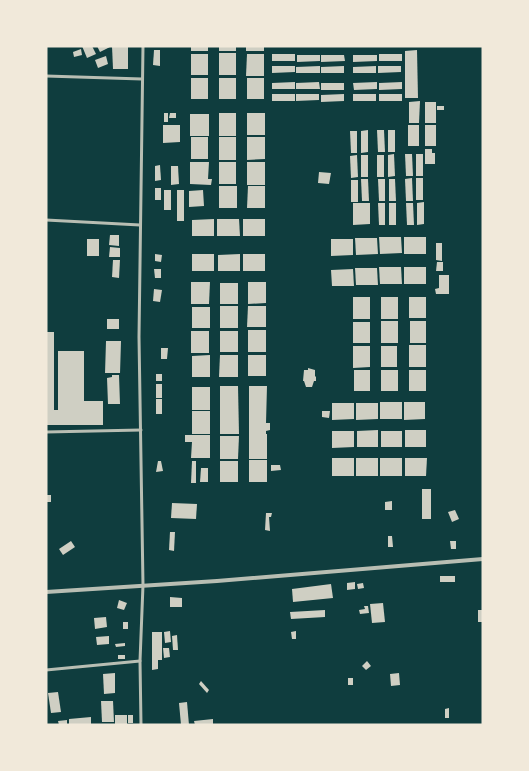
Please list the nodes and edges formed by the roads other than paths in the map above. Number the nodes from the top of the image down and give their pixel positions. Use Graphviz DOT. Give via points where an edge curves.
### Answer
graph roads {
  1 [pos="143,46"];
  2 [pos="46,76"];
  3 [pos="142,80"];
  4 [pos="46,220"];
  5 [pos="140,225"];
  6 [pos="141,430"];
  7 [pos="46,432"];
  8 [pos="483,558"];
  9 [pos="143,585"];
  10 [pos="46,592"];
  11 [pos="140,661"];
  12 [pos="46,670"];
  13 [pos="141,725"];
  1 -- 3 [label="street"];
  2 -- 3 [label="street"];
  3 -- 5 [label="street"];
  4 -- 5 [label="street"];
  5 -- 6 [label="street"];
  6 -- 7 [label="street"];
  6 -- 9 [label="street"];
  8 -- 9 [label="street"];
  9 -- 10 [label="street"];
  9 -- 11 [label="street"];
  11 -- 12 [label="street"];
  11 -- 13 [label="street"];
}
